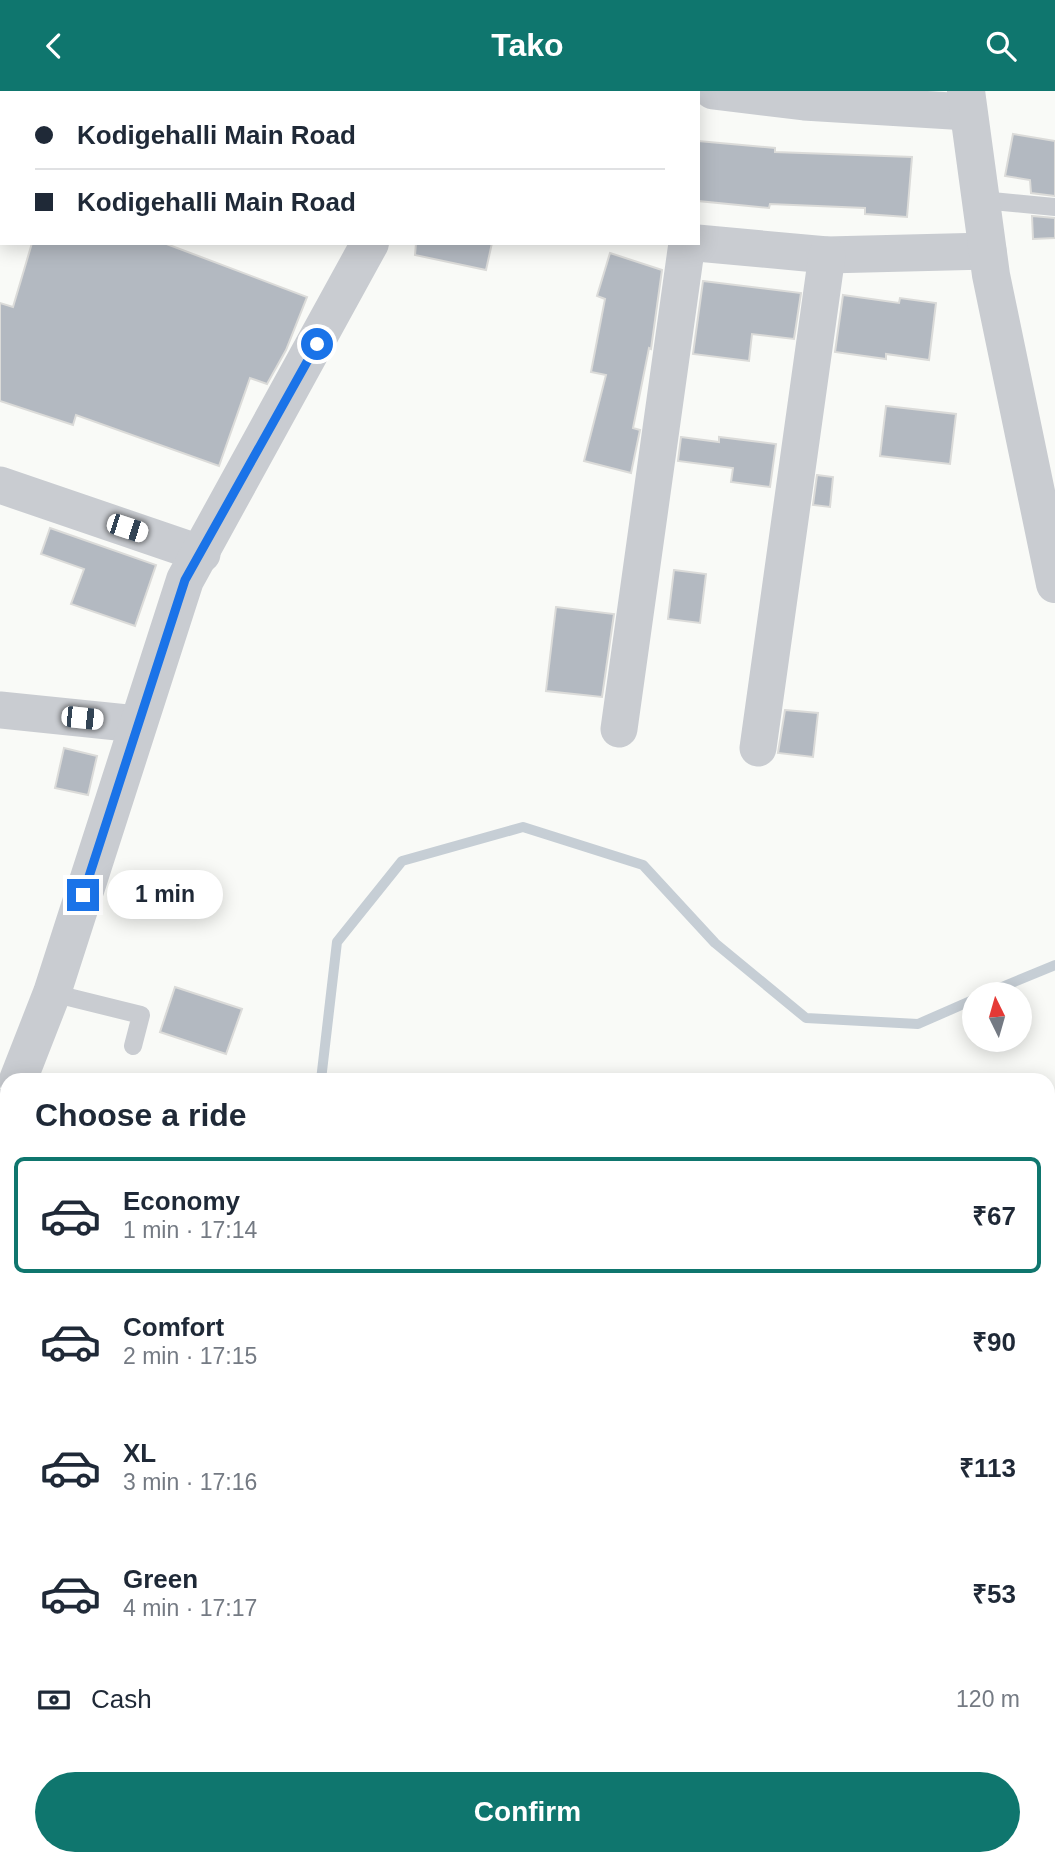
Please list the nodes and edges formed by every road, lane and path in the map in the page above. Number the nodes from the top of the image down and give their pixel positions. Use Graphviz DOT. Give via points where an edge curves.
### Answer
graph roads {
  1 [pos="713,91"];
  2 [pos="967,102"];
  3 [pos="982,200"];
  4 [pos="1055,207"];
  5 [pos="700,243"];
  6 [pos="369,245"];
  7 [pos="687,245"];
  8 [pos="988,251"];
  9 [pos="827,255"];
  10 [pos="0,485"];
  11 [pos="1046,491"];
  12 [pos="202,554"];
  13 [pos="1055,584"];
  14 [pos="0,710"];
  15 [pos="137,724"];
  16 [pos="619,729"];
  17 [pos="758,748"];
  18 [pos="52,993"];
  19 [pos="133,1046"];
  20 [pos="21,1073"];
  1 -- 2 [label="street" via="804,102"];
  2 -- 3 [label="street"];
  3 -- 4 [label="lane"];
  3 -- 8 [label="street"];
  5 -- 9 [label="street"];
  6 -- 12 [label="street"];
  7 -- 16 [label="street"];
  8 -- 9 [label="street"];
  8 -- 11 [label="street"];
  9 -- 17 [label="street"];
  10 -- 12 [label="street"];
  11 -- 13 [label="street"];
  12 -- 15 [label="street" via="185,580"];
  14 -- 15 [label="street"];
  15 -- 18 [label="street"];
  18 -- 19 [label="lane" via="141,1015"];
  18 -- 20 [label="street"];
}
